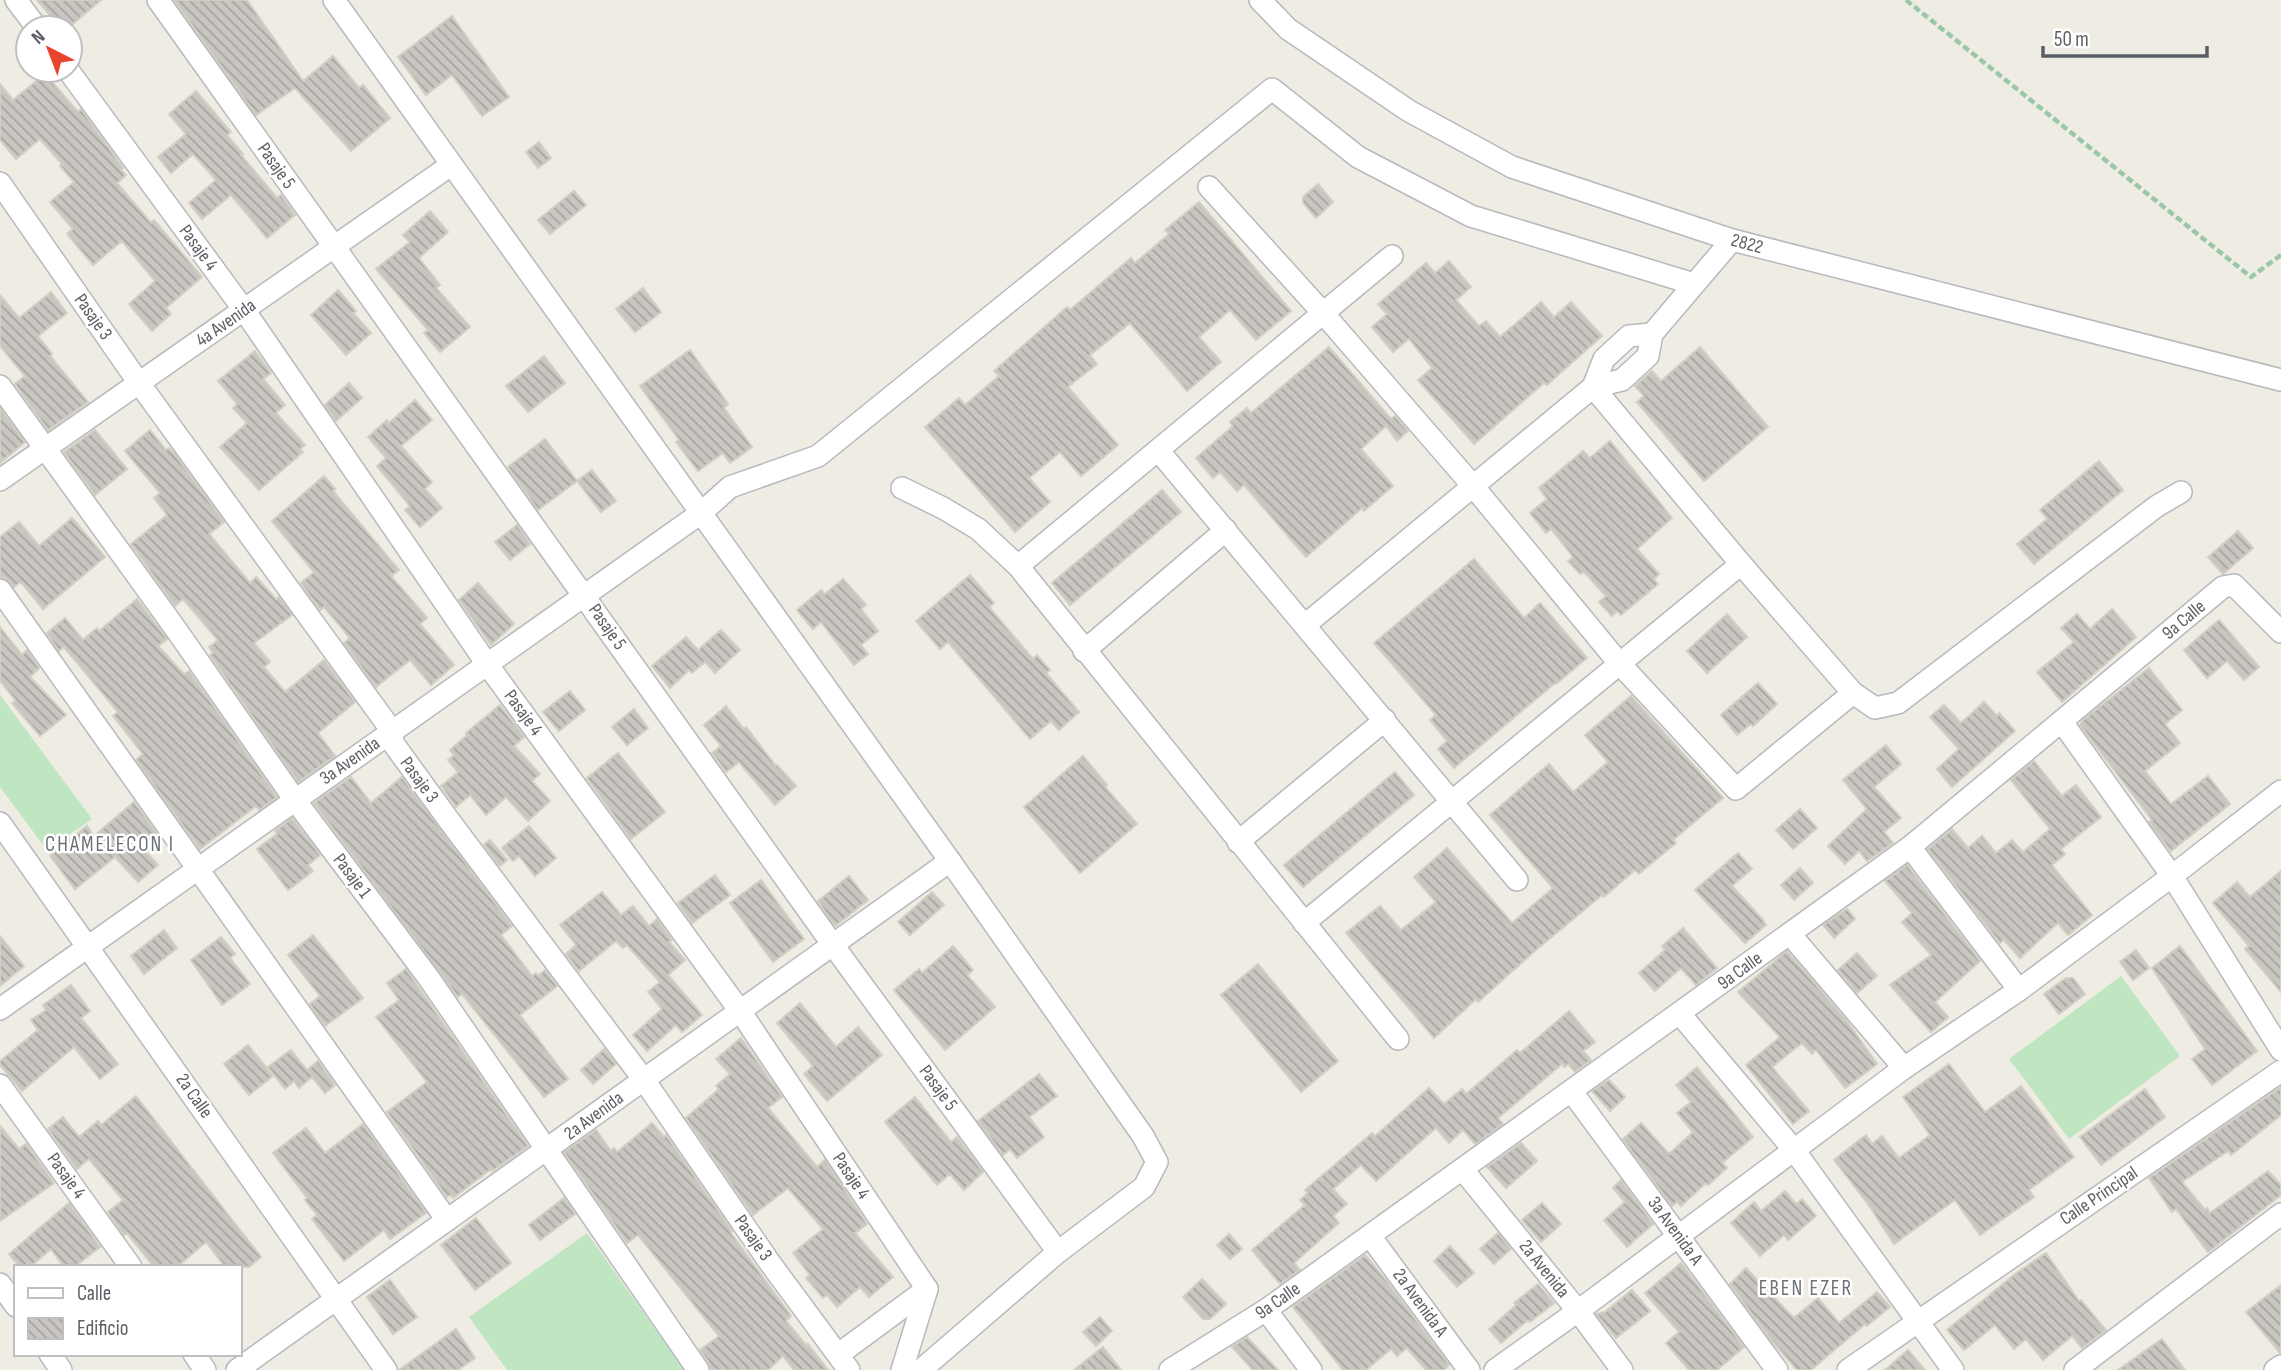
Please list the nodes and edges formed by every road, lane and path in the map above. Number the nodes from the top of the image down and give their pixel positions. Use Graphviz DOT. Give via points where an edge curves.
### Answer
graph roads {
  1 [pos="158,0"];
  2 [pos="334,0"];
  3 [pos="1260,0"];
  4 [pos="1906,0"];
  5 [pos="78,84"];
  6 [pos="451,165"];
  7 [pos="0,183"];
  8 [pos="1209,187"];
  9 [pos="1732,240"];
  10 [pos="333,247"];
  11 [pos="2281,255"];
  12 [pos="1392,256"];
  13 [pos="1694,285"];
  14 [pos="244,310"];
  15 [pos="1323,313"];
  16 [pos="2281,380"];
  17 [pos="139,383"];
  18 [pos="0,386"];
  19 [pos="1593,387"];
  20 [pos="45,449"];
  21 [pos="1158,450"];
  22 [pos="0,480"];
  23 [pos="1473,486"];
  24 [pos="902,488"];
  25 [pos="2181,492"];
  26 [pos="701,513"];
  27 [pos="1226,530"];
  28 [pos="1741,564"];
  29 [pos="1018,566"];
  30 [pos="0,590"];
  31 [pos="584,595"];
  32 [pos="1305,625"];
  33 [pos="2281,632"];
  34 [pos="1084,651"];
  35 [pos="1619,663"];
  36 [pos="487,664"];
  37 [pos="1853,693"];
  38 [pos="1385,720"];
  39 [pos="2062,722"];
  40 [pos="392,731"];
  41 [pos="2281,791"];
  42 [pos="295,800"];
  43 [pos="1451,801"];
  44 [pos="0,823"];
  45 [pos="1238,842"];
  46 [pos="1910,847"];
  47 [pos="950,861"];
  48 [pos="199,868"];
  49 [pos="2172,876"];
  50 [pos="1517,880"];
  51 [pos="1304,923"];
  52 [pos="1790,934"];
  53 [pos="833,945"];
  54 [pos="89,946"];
  55 [pos="2019,990"];
  56 [pos="0,1009"];
  57 [pos="740,1012"];
  58 [pos="1680,1014"];
  59 [pos="1398,1039"];
  60 [pos="2281,1050"];
  61 [pos="1904,1068"];
  62 [pos="2281,1071"];
  63 [pos="644,1080"];
  64 [pos="0,1084"];
  65 [pos="1572,1092"];
  66 [pos="547,1149"];
  67 [pos="1794,1150"];
  68 [pos="1463,1170"];
  69 [pos="2281,1214"];
  70 [pos="447,1220"];
  71 [pos="1370,1236"];
  72 [pos="1679,1236"];
  73 [pos="1058,1252"];
  74 [pos="130,1265"];
  75 [pos="0,1284"];
  76 [pos="927,1289"];
  77 [pos="336,1299"];
  78 [pos="14,1303"];
  79 [pos="1266,1310"];
  80 [pos="1578,1311"];
  81 [pos="1917,1321"];
  82 [pos="844,1362"];
  83 [pos="2281,1366"];
  84 [pos="237,1370"];
  85 [pos="386,1370"];
  86 [pos="698,1370"];
  87 [pos="902,1370"];
  88 [pos="921,1370"];
  89 [pos="1170,1370"];
  90 [pos="1311,1370"];
  91 [pos="1469,1370"];
  92 [pos="1494,1370"];
  93 [pos="1622,1370"];
  94 [pos="1777,1370"];
  95 [pos="1849,1370"];
  96 [pos="1952,1370"];
  97 [pos="2075,1370"];
  98 [pos="2275,1370"];
  1 -- 10 [label="street, Pasaje 5"];
  2 -- 6 [label="street"];
  3 -- 9 [label="street, 2822" via="1288,29 1409,111 1513,167"];
  4 -- 11 [label="path" via="2251,277"];
  5 -- 14 [label="street, Pasaje 4"];
  6 -- 10 [label="street, 4a Avenida"];
  6 -- 26 [label="street"];
  7 -- 17 [label="street, Pasaje 3"];
  8 -- 15 [label="street"];
  9 -- 13 [label="street"];
  9 -- 16 [label="street, 2822"];
  10 -- 14 [label="street, 4a Avenida"];
  10 -- 31 [label="street, Pasaje 5"];
  12 -- 15 [label="street"];
  13 -- 19 [label="street" via="1652,334 1648,356 1622,380"];
  13 -- 26 [label="street, 3a Avenida" via="1471,216 1358,157 1272,89 818,456 730,487"];
  14 -- 17 [label="street, 4a Avenida"];
  14 -- 36 [label="street, Pasaje 4"];
  15 -- 21 [label="street"];
  15 -- 23 [label="street"];
  17 -- 20 [label="street, 4a Avenida"];
  17 -- 40 [label="street, Pasaje 3"];
  18 -- 20 [label="street, Pasaje 1"];
  19 -- 23 [label="street"];
  19 -- 28 [label="street"];
  20 -- 22 [label="street, 4a Avenida"];
  20 -- 42 [label="street, Pasaje 1"];
  21 -- 27 [label="street"];
  21 -- 29 [label="street"];
  23 -- 32 [label="street"];
  23 -- 35 [label="street"];
  24 -- 29 [label="street" via="978,529"];
  25 -- 37 [label="street" via="1898,703 1875,708"];
  26 -- 31 [label="street, 3a Avenida"];
  26 -- 47 [label="street"];
  27 -- 32 [label="street"];
  27 -- 34 [label="street"];
  28 -- 35 [label="street"];
  28 -- 37 [label="street"];
  29 -- 34 [label="street"];
  30 -- 48 [label="street"];
  31 -- 36 [label="street, 3a Avenida"];
  31 -- 53 [label="street, Pasaje 5"];
  32 -- 38 [label="street"];
  33 -- 39 [label="street, 9a Calle" via="2234,585 2223,587"];
  34 -- 45 [label="street"];
  35 -- 37 [label="street" via="1736,789"];
  35 -- 43 [label="street"];
  36 -- 40 [label="street, 3a Avenida"];
  36 -- 57 [label="street, Pasaje 4"];
  38 -- 43 [label="street"];
  38 -- 45 [label="street"];
  39 -- 46 [label="street, 9a Calle"];
  39 -- 49 [label="street"];
  40 -- 42 [label="street, 3a Avenida"];
  40 -- 63 [label="street, Pasaje 3" via="393,743 447,819"];
  41 -- 49 [label="street"];
  42 -- 48 [label="street, 3a Avenida"];
  42 -- 66 [label="street, Pasaje 1" via="428,976"];
  43 -- 50 [label="street"];
  43 -- 51 [label="street"];
  44 -- 54 [label="street, 2a Calle"];
  45 -- 51 [label="street"];
  46 -- 52 [label="street, 9a Calle"];
  46 -- 55 [label="street"];
  47 -- 53 [label="street, 2a Avenida"];
  47 -- 73 [label="street" via="1157,1162 1144,1187"];
  48 -- 54 [label="street, 3a Avenida"];
  48 -- 70 [label="street"];
  49 -- 55 [label="street"];
  49 -- 60 [label="street"];
  51 -- 59 [label="street"];
  52 -- 58 [label="street, 9a Calle"];
  52 -- 61 [label="street"];
  53 -- 57 [label="street, 2a Avenida"];
  53 -- 73 [label="street, Pasaje 5"];
  54 -- 56 [label="street, 3a Avenida"];
  54 -- 77 [label="street, 2a Calle"];
  55 -- 61 [label="street"];
  57 -- 63 [label="street, 2a Avenida"];
  57 -- 76 [label="street, Pasaje 4"];
  58 -- 65 [label="street, 9a Calle"];
  58 -- 67 [label="street"];
  61 -- 67 [label="street"];
  62 -- 81 [label="street, Calle Principal"];
  63 -- 66 [label="street, 2a Avenida"];
  63 -- 82 [label="street, Pasaje 3"];
  64 -- 74 [label="street, Pasaje 4"];
  65 -- 68 [label="street, 9a Calle"];
  65 -- 72 [label="street, 3a Avenida A"];
  66 -- 70 [label="street, 2a Avenida"];
  66 -- 86 [label="street, Pasaje 1"];
  67 -- 72 [label="street"];
  67 -- 81 [label="street"];
  68 -- 71 [label="street, 9a Calle"];
  68 -- 80 [label="street, 2a Avenida"];
  69 -- 97 [label="street"];
  70 -- 77 [label="street, 2a Avenida"];
  71 -- 79 [label="street, 9a Calle"];
  71 -- 91 [label="street, 2a Avenida A"];
  72 -- 80 [label="street"];
  72 -- 94 [label="street, 3a Avenida A"];
  73 -- 88 [label="street"];
  75 -- 78 [label="street"];
  76 -- 82 [label="street"];
  76 -- 87 [label="street"];
  77 -- 84 [label="street, 2a Avenida"];
  77 -- 85 [label="street, 2a Calle"];
  79 -- 89 [label="street, 9a Calle"];
  79 -- 90 [label="street"];
  80 -- 92 [label="street"];
  80 -- 93 [label="street, 2a Avenida"];
  81 -- 95 [label="street, Calle Principal"];
  81 -- 96 [label="street"];
  83 -- 98 [label="street"];
}
